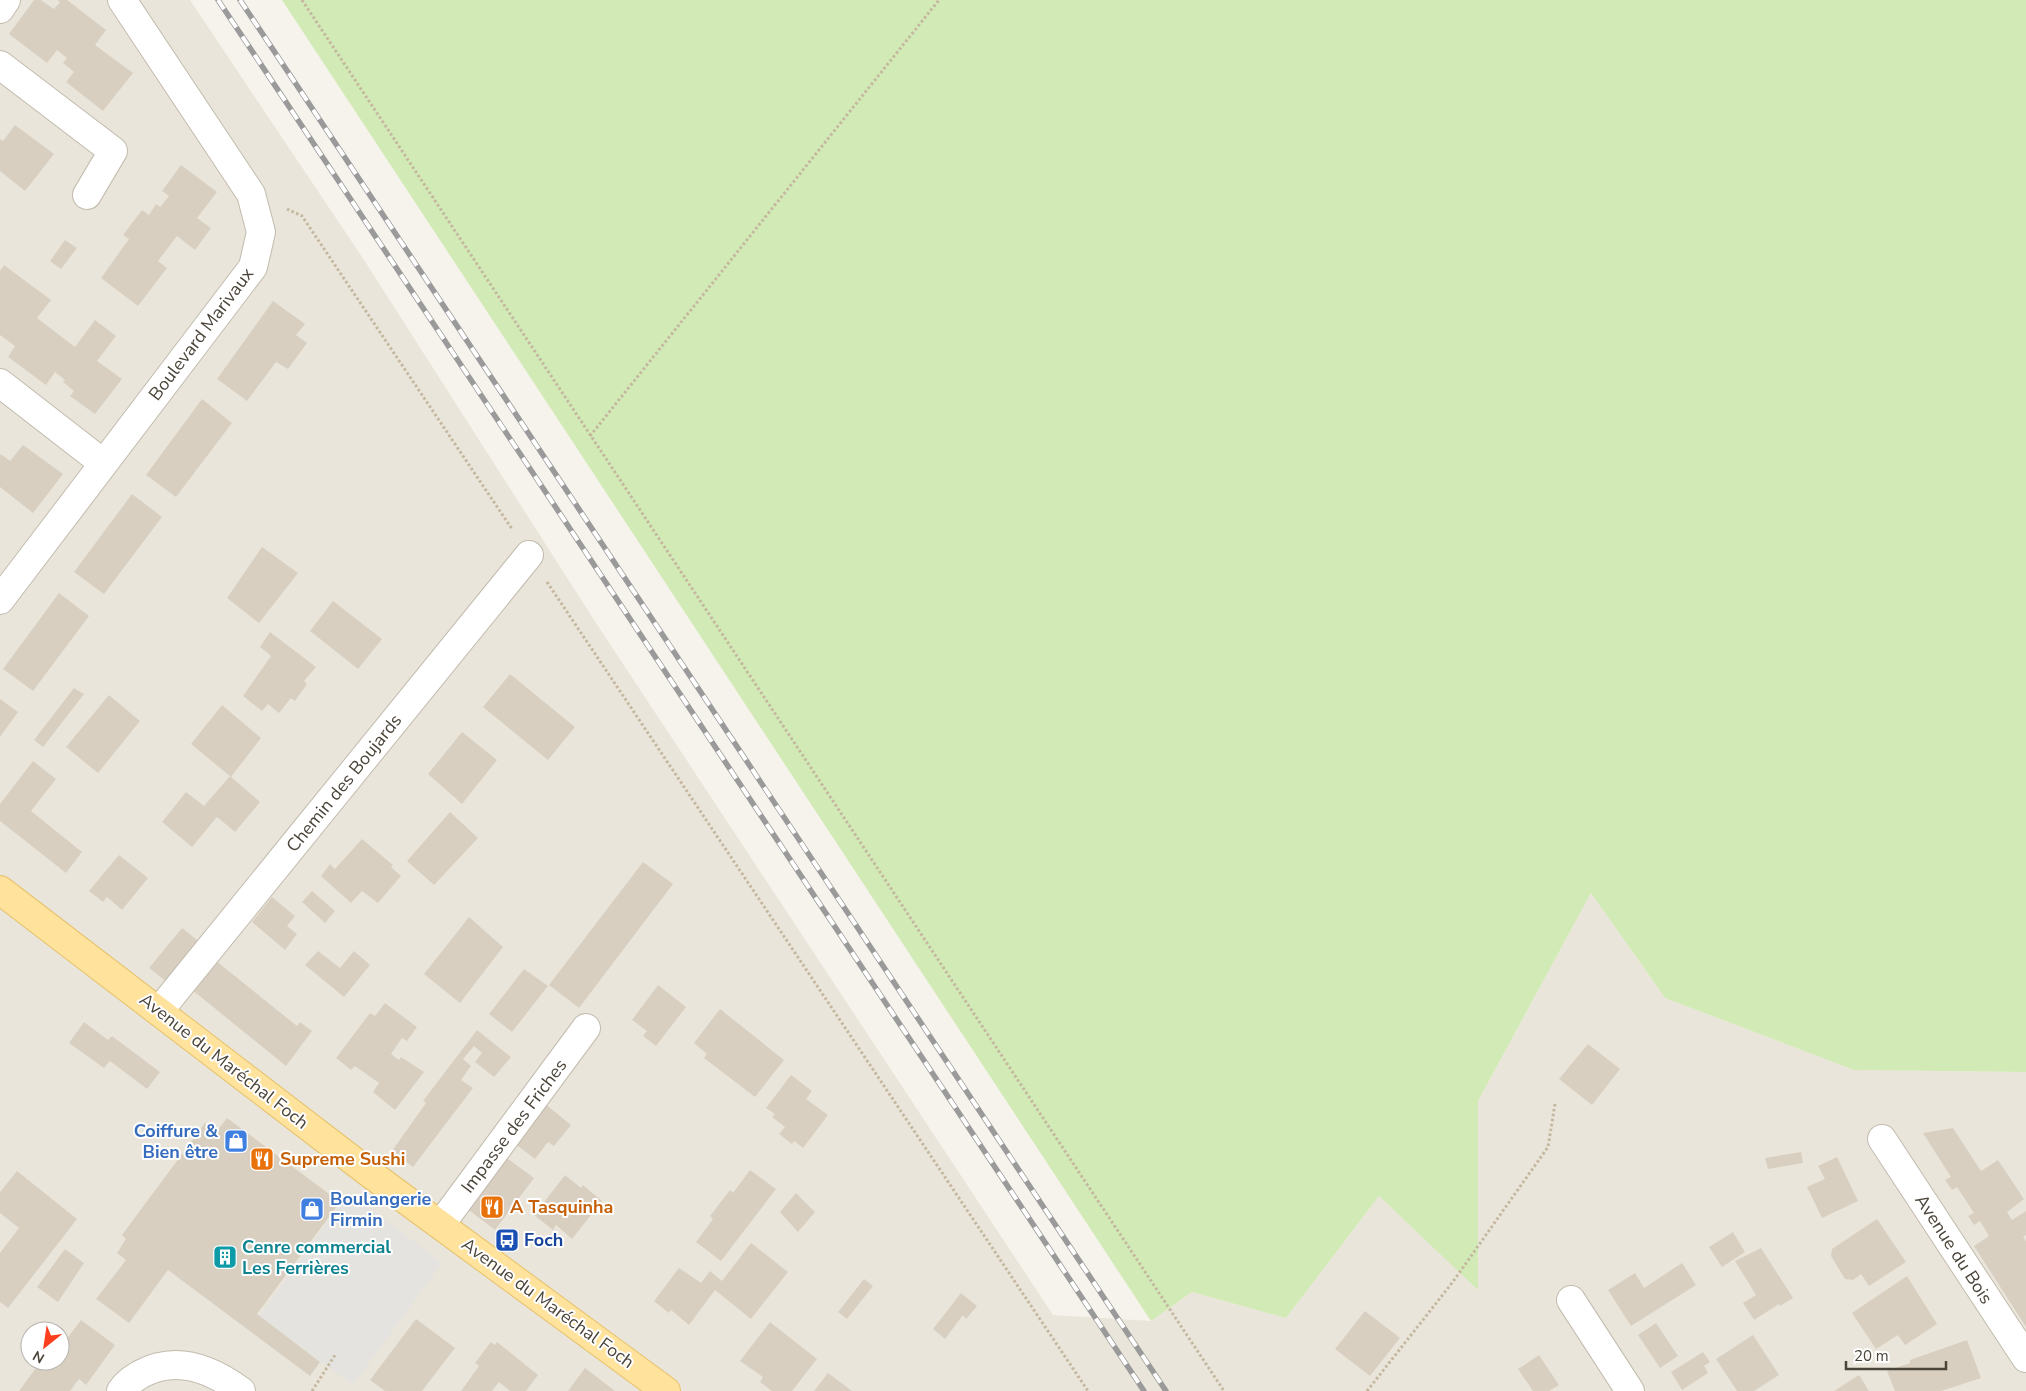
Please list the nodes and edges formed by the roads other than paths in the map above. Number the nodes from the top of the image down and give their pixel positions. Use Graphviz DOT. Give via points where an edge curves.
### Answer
graph roads {
  1 [pos="6,0"];
  2 [pos="122,0"];
  3 [pos="0,9"];
  4 [pos="0,65"];
  5 [pos="87,195"];
  6 [pos="0,383"];
  7 [pos="103,463"];
  8 [pos="529,555"];
  9 [pos="0,600"];
  10 [pos="0,890"];
  11 [pos="159,1011"];
  12 [pos="586,1028"];
  13 [pos="1882,1139"];
  14 [pos="441,1224"];
  15 [pos="1571,1300"];
  16 [pos="2026,1358"];
  17 [pos="120,1391"];
  18 [pos="241,1391"];
  19 [pos="666,1391"];
  20 [pos="1630,1391"];
  1 -- 3 [label="street"];
  2 -- 7 [label="street, Boulevard Marivaux" via="251,194 260,232 253,268"];
  4 -- 5 [label="street" via="113,151"];
  6 -- 7 [label="street"];
  7 -- 9 [label="street, Boulevard Marivaux"];
  8 -- 11 [label="street, Chemin des Boujards"];
  10 -- 11 [label="main road, Avenue du Maréchal Foch"];
  11 -- 14 [label="main road, Avenue du Maréchal Foch" via="368,1172"];
  12 -- 14 [label="street, Impasse des Friches"];
  13 -- 16 [label="street, Avenue du Bois"];
  14 -- 19 [label="main road, Avenue du Maréchal Foch"];
  15 -- 20 [label="street"];
  17 -- 18 [label="street" via="126,1383 157,1366 191,1365 226,1380"];
}
